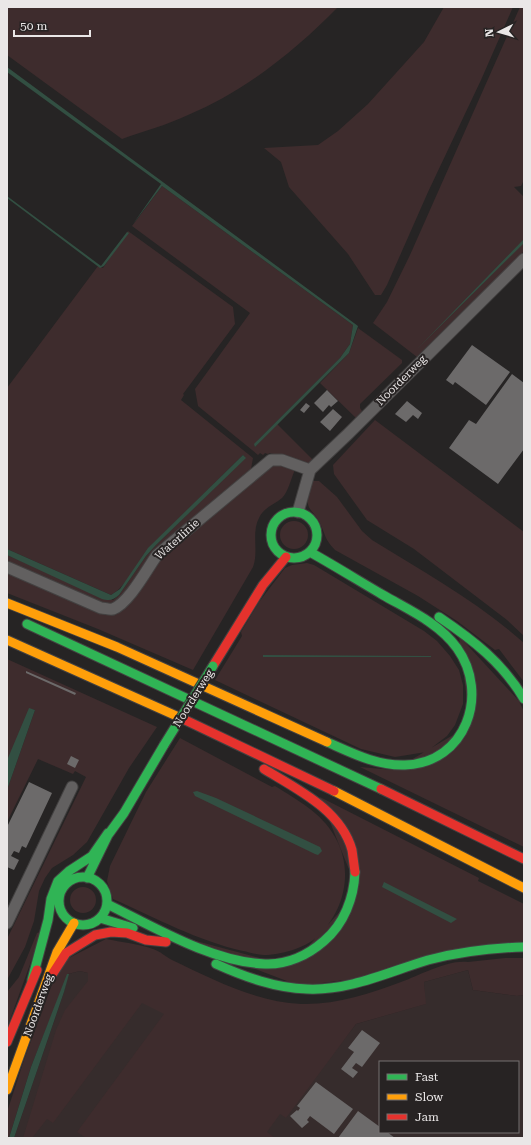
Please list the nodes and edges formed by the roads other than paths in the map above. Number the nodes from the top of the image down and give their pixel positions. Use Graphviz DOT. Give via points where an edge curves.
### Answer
graph roads {
  1 [pos="524,259"];
  2 [pos="310,470"];
  3 [pos="298,512"];
  4 [pos="276,550"];
  5 [pos="310,552"];
  6 [pos="286,558"];
  7 [pos="7,567"];
  8 [pos="263,585"];
  9 [pos="394,590"];
  10 [pos="7,602"];
  11 [pos="21,622"];
  12 [pos="7,640"];
  13 [pos="524,699"];
  14 [pos="196,725"];
  15 [pos="72,787"];
  16 [pos="124,812"];
  17 [pos="108,833"];
  18 [pos="524,859"];
  19 [pos="87,878"];
  20 [pos="98,883"];
  21 [pos="524,888"];
  22 [pos="106,904"];
  23 [pos="62,913"];
  24 [pos="100,918"];
  25 [pos="7,923"];
  26 [pos="74,923"];
  27 [pos="166,942"];
  28 [pos="524,947"];
  29 [pos="32,980"];
  30 [pos="48,981"];
  31 [pos="7,1042"];
  32 [pos="7,1090"];
  1 -- 2 [label="street, Noorderweg"];
  2 -- 3 [label="street"];
  2 -- 7 [label="street, Waterlinie" via="282,460 271,460 157,555 132,592 121,605 112,609 101,608"];
  3 -- 4 [label="main road" via="286,514 276,520 270,535"];
  3 -- 5 [label="main road" via="311,520 315,527 319,544"];
  4 -- 6 [label="main road"];
  4 -- 8 [label="main road, Noorderweg"];
  5 -- 6 [label="main road" via="303,557"];
  5 -- 10 [label="main road" via="445,634 466,664 473,686 469,718 453,744 436,757 418,764 395,766 360,757 117,647"];
  6 -- 8 [label="main road, Noorderweg"];
  8 -- 16 [label="main road, Noorderweg, bridge"];
  9 -- 13 [label="main road" via="473,640 508,673"];
  11 -- 18 [label="main road" via="150,679"];
  12 -- 14 [label="main road"];
  14 -- 21 [label="main road" via="368,807"];
  14 -- 22 [label="main road" via="303,793 340,825 349,841 355,866 355,887 348,911 332,936 315,950 298,958 268,964 228,957"];
  15 -- 25 [label="street"];
  16 -- 17 [label="main road, Noorderweg"];
  16 -- 20 [label="main road, Noorderweg" via="121,827"];
  17 -- 19 [label="main road, Noorderweg"];
  17 -- 29 [label="main road, Noorderweg" via="92,856 58,881 51,899"];
  19 -- 20 [label="main road"];
  19 -- 23 [label="main road" via="79,878 66,885 59,898"];
  20 -- 22 [label="main road" via="106,896"];
  22 -- 24 [label="main road"];
  23 -- 26 [label="main road"];
  23 -- 29 [label="main road, Noorderweg"];
  24 -- 26 [label="main road" via="88,924"];
  24 -- 27 [label="main road" via="117,922"];
  26 -- 30 [label="main road, Noorderweg" via="57,952"];
  27 -- 28 [label="main road" via="238,974 270,985 294,989 322,989 366,981 446,955"];
  27 -- 30 [label="main road" via="146,940 127,933 95,935 66,953"];
  29 -- 31 [label="main road, Noorderweg"];
  30 -- 32 [label="main road, Noorderweg"];
}
